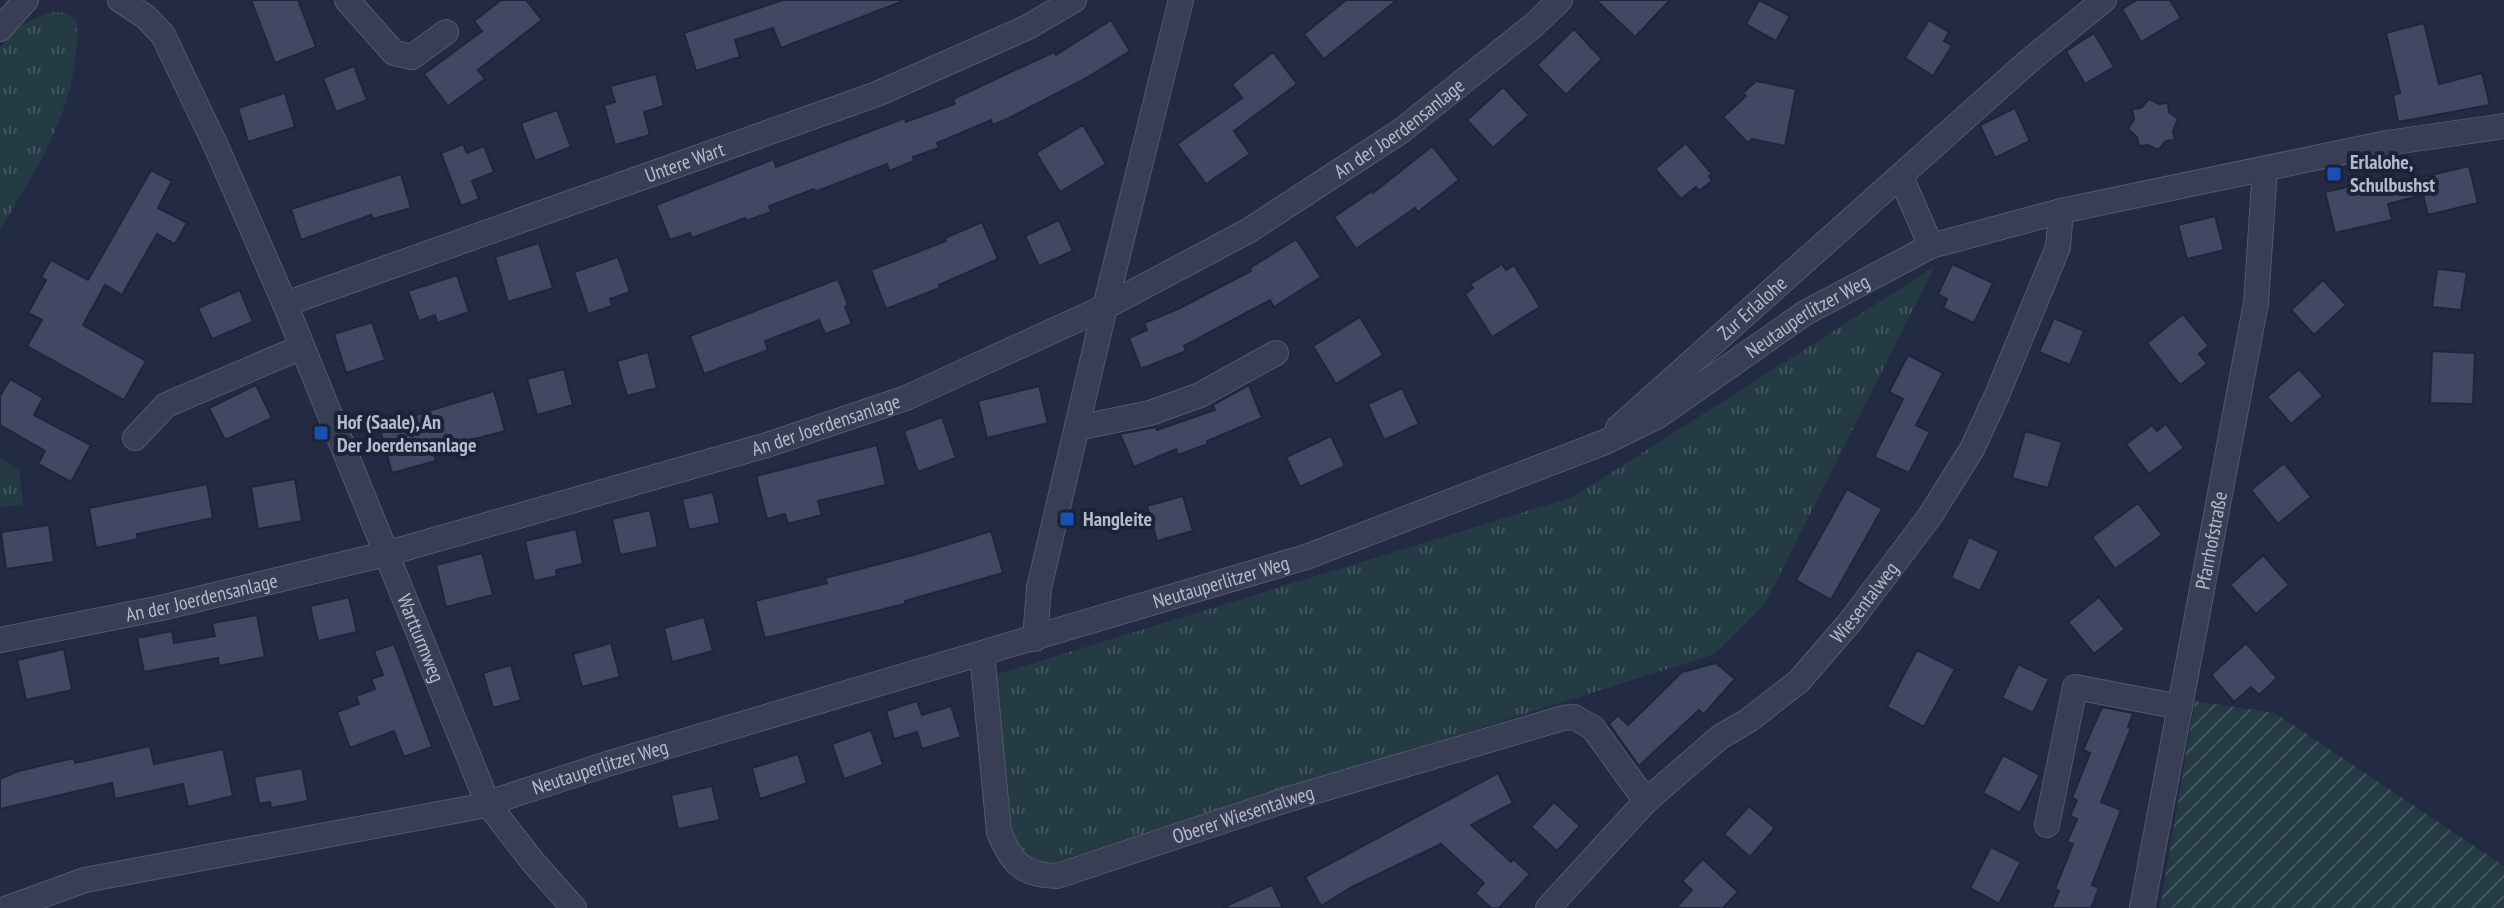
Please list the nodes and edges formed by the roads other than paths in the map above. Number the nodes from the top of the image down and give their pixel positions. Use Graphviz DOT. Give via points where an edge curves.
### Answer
graph roads {
  1 [pos="26,0"];
  2 [pos="120,0"];
  3 [pos="347,0"];
  4 [pos="1074,0"];
  5 [pos="1181,0"];
  6 [pos="1560,0"];
  7 [pos="2104,0"];
  8 [pos="154,8"];
  9 [pos="0,29"];
  10 [pos="446,32"];
  11 [pos="2504,126"];
  12 [pos="2265,169"];
  13 [pos="1901,177"];
  14 [pos="2061,211"];
  15 [pos="1931,246"];
  16 [pos="285,304"];
  17 [pos="1105,307"];
  18 [pos="302,347"];
  19 [pos="1276,353"];
  20 [pos="1077,428"];
  21 [pos="135,438"];
  22 [pos="1605,442"];
  23 [pos="385,554"];
  24 [pos="1035,639"];
  25 [pos="0,640"];
  26 [pos="982,654"];
  27 [pos="2180,707"];
  28 [pos="1646,801"];
  29 [pos="488,804"];
  30 [pos="2047,825"];
  31 [pos="8,908"];
  32 [pos="574,908"];
  33 [pos="1548,908"];
  34 [pos="2142,908"];
  1 -- 9 [label="street"];
  2 -- 8 [label="street, Wartturmweg"];
  3 -- 10 [label="street" via="394,53 412,57"];
  4 -- 16 [label="street, Untere Wart" via="1028,27 877,94"];
  5 -- 17 [label="street"];
  6 -- 17 [label="street, An der Joerdensanlage" via="1401,131 1248,231"];
  7 -- 13 [label="street, Zur Erlalohe"];
  8 -- 16 [label="street, Wartturmweg"];
  11 -- 12 [label="street, Neutauperlitzer Weg"];
  12 -- 14 [label="street, Neutauperlitzer Weg"];
  12 -- 27 [label="street, Pfarrhofstraße" via="2256,303"];
  13 -- 15 [label="street"];
  13 -- 22 [label="street, Zur Erlalohe"];
  14 -- 15 [label="street, Neutauperlitzer Weg"];
  14 -- 28 [label="street, Wiesentalweg" via="2058,247 1997,395 1972,449 1930,516 1799,681 1720,737"];
  15 -- 22 [label="street, Neutauperlitzer Weg" via="1805,313 1658,416"];
  16 -- 18 [label="street, Wartturmweg"];
  17 -- 20 [label="street"];
  17 -- 23 [label="street, An der Joerdensanlage" via="906,398 767,445"];
  18 -- 21 [label="street" via="166,405"];
  18 -- 23 [label="street, Wartturmweg"];
  19 -- 20 [label="street" via="1200,395 1150,413"];
  20 -- 24 [label="street" via="1039,588"];
  22 -- 24 [label="street, Neutauperlitzer Weg" via="1306,557"];
  23 -- 25 [label="street, An der Joerdensanlage"];
  23 -- 29 [label="street, Wartturmweg"];
  24 -- 26 [label="street, Neutauperlitzer Weg"];
  26 -- 28 [label="street, Oberer Wiesentalweg" via="999,832 1006,850 1035,875 1057,876 1289,799 1563,718 1583,720 1593,728"];
  26 -- 29 [label="street, Neutauperlitzer Weg"];
  27 -- 30 [label="street" via="2075,687"];
  27 -- 34 [label="street, Pfarrhofstraße"];
  28 -- 33 [label="street, Wiesentalweg"];
  29 -- 31 [label="street, Neutauperlitzer Weg" via="85,880"];
  29 -- 32 [label="street, Wartturmweg"];
}
